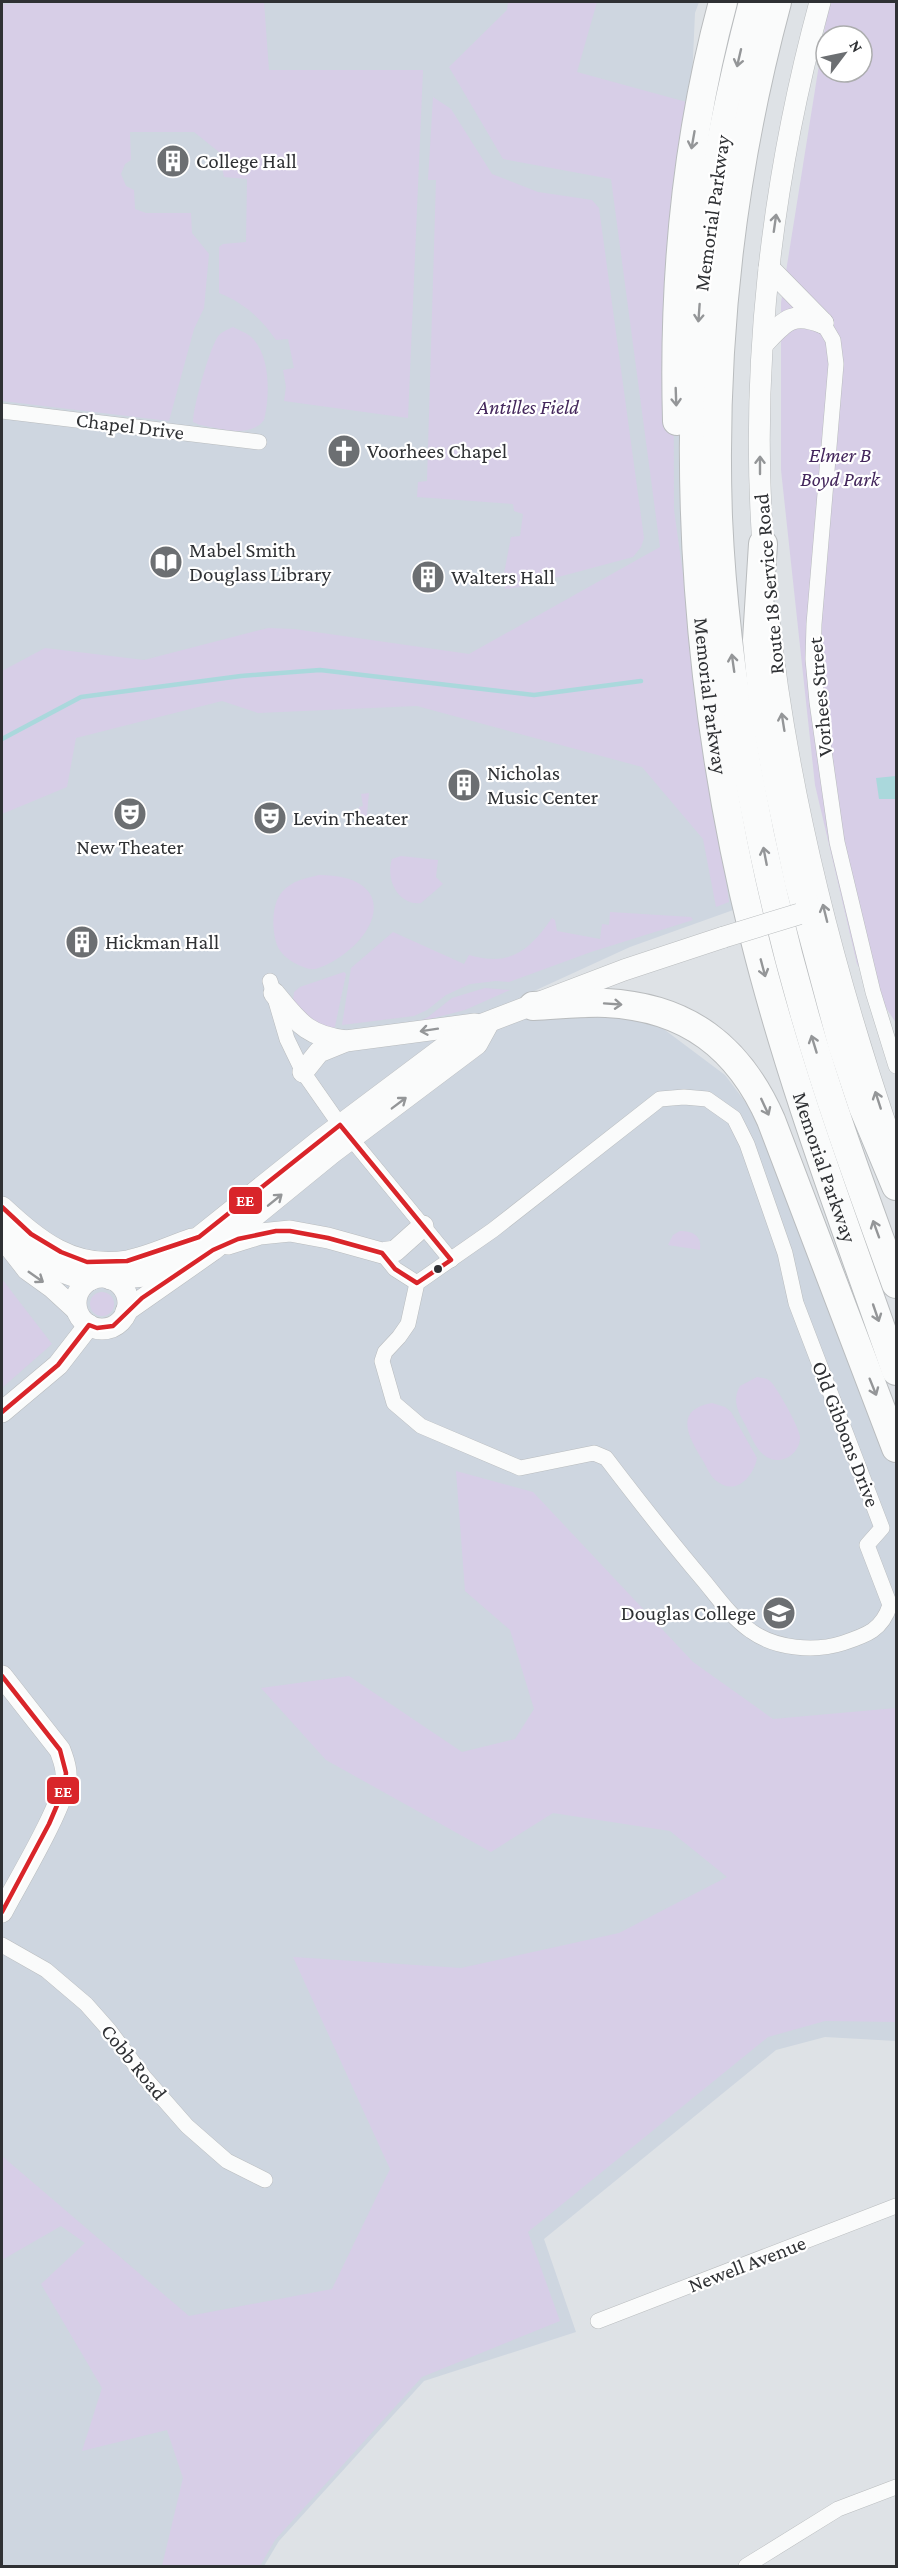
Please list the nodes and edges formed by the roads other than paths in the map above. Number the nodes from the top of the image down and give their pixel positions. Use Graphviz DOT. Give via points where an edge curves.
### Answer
graph roads {
  1 [pos="723,2"];
  2 [pos="753,2"];
  3 [pos="777,2"];
  4 [pos="820,2"];
  5 [pos="769,268"];
  6 [pos="824,323"];
  7 [pos="763,344"];
  8 [pos="2,411"];
  9 [pos="259,442"];
  10 [pos="763,544"];
  11 [pos="712,726"];
  12 [pos="802,913"];
  13 [pos="272,987"];
  14 [pos="533,1006"];
  15 [pos="488,1024"];
  16 [pos="346,1041"];
  17 [pos="897,1066"];
  18 [pos="303,1072"];
  19 [pos="346,1132"];
  20 [pos="897,1156"];
  21 [pos="897,1186"];
  22 [pos="2,1207"];
  23 [pos="423,1226"];
  24 [pos="2,1238"];
  25 [pos="206,1244"];
  26 [pos="382,1253"];
  27 [pos="451,1260"];
  28 [pos="100,1279"];
  29 [pos="417,1283"];
  30 [pos="897,1284"];
  31 [pos="126,1311"];
  32 [pos="83,1318"];
  33 [pos="897,1371"];
  34 [pos="2,1412"];
  35 [pos="897,1448"];
  36 [pos="2,1676"];
  37 [pos="2,1912"];
  38 [pos="2,1946"];
  39 [pos="265,2180"];
  40 [pos="897,2206"];
  41 [pos="598,2321"];
  42 [pos="897,2487"];
  43 [pos="746,2566"];
  1 -- 11 [label="highway, one-way" via="688,168 675,370 689,609"];
  2 -- 11 [label="highway, Memorial Parkway, one-way" via="712,196 696,358 696,525"];
  30 -- 3 [label="highway, Memorial Parkway, one-way" via="819,1062 773,894 742,732 724,590 717,441 725,290 743,155"];
  5 -- 4 [label="main road, Route 18 Service Road, one-way" via="788,138"];
  5 -- 6 [label="main road"];
  5 -- 7 [label="main road, Route 18 Service Road"];
  6 -- 7 [label="main road" via="792,318"];
  6 -- 17 [label="street, Vorhees Street" via="833,340 836,364 814,624 817,702 837,842 873,992"];
  10 -- 7 [label="main road, Route 18 Service Road, one-way"];
  8 -- 9 [label="street, Chapel Drive"];
  10 -- 12 [label="highway" via="757,640 761,680"];
  20 -- 10 [label="main road, Route 18 Service Road, one-way" via="842,980 801,814 778,685"];
  11 -- 33 [label="highway, Memorial Parkway, one-way" via="735,851 775,1014 818,1150"];
  12 -- 14 [label="main road, bridge" via="624,970"];
  12 -- 21 [label="highway" via="849,1067"];
  13 -- 16 [label="main road" via="293,1017 309,1031"];
  13 -- 18 [label="street" via="287,1039"];
  14 -- 15 [label="main road"];
  14 -- 35 [label="highway, one-way" via="604,1003 656,1011 715,1040 746,1072 774,1127"];
  15 -- 16 [label="main road, one-way"];
  15 -- 19 [label="main road" via="467,1030"];
  16 -- 18 [label="main road" via="319,1052"];
  18 -- 19 [label="street"];
  19 -- 23 [label="street"];
  19 -- 25 [label="main road"];
  22 -- 25 [label="main road" via="46,1244 87,1262 127,1261"];
  22 -- 28 [label="street" via="12,1226 43,1262 65,1275"];
  23 -- 26 [label="main road" via="395,1251"];
  23 -- 27 [label="street"];
  24 -- 32 [label="street, one-way" via="27,1270"];
  25 -- 26 [label="main road" via="290,1231"];
  25 -- 28 [label="main road" via="155,1272 136,1278"];
  25 -- 31 [label="main road"];
  26 -- 29 [label="street" via="394,1269"];
  27 -- 29 [label="street, Old Gibbons Drive"];
  27 -- 29 [label="street, Old Gibbons Drive" via="660,1099 707,1099 734,1118 785,1252 796,1303 882,1528 867,1545 890,1605 885,1621 863,1636 830,1647 794,1648 752,1632 661,1531 606,1458 594,1453 520,1468 421,1426 394,1403 382,1361 408,1324"];
  28 -- 31 [label="main road" via="124,1291"];
  28 -- 32 [label="main road" via="79,1291"];
  31 -- 32 [label="main road" via="113,1326 97,1328"];
  32 -- 34 [label="main road" via="58,1365"];
  36 -- 37 [label="main road" via="60,1750 66,1779"];
  38 -- 39 [label="street, Cobb Road" via="46,1970 86,2004 187,2126 227,2161"];
  40 -- 41 [label="street, Newell Avenue"];
  42 -- 43 [label="street" via="838,2509"];
}
